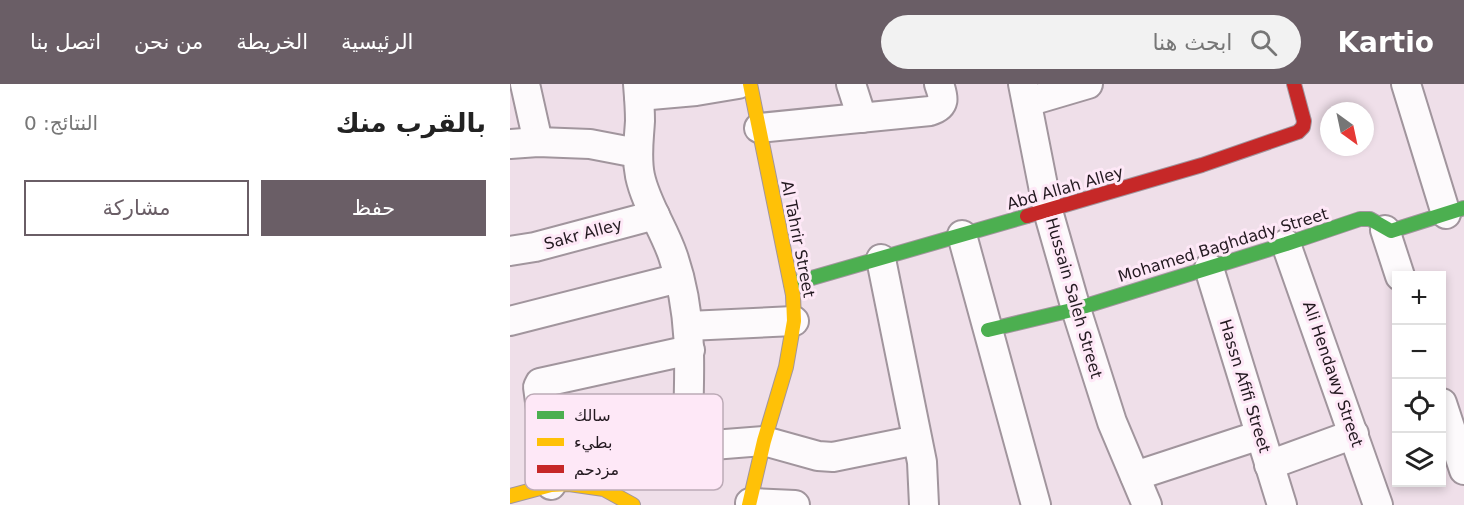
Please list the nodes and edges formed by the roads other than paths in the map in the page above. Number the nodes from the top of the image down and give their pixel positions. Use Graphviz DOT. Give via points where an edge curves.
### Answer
graph roads {
  1 [pos="525,84"];
  2 [pos="738,84"];
  3 [pos="750,84"];
  4 [pos="851,84"];
  5 [pos="939,84"];
  6 [pos="1088,84"];
  7 [pos="1294,84"];
  8 [pos="1406,84"];
  9 [pos="639,90"];
  10 [pos="1025,93"];
  11 [pos="862,118"];
  12 [pos="759,128"];
  13 [pos="524,143"];
  14 [pos="637,153"];
  15 [pos="1048,211"];
  16 [pos="1455,211"];
  17 [pos="655,214"];
  18 [pos="1385,230"];
  19 [pos="962,235"];
  20 [pos="1286,244"];
  21 [pos="510,251"];
  22 [pos="881,259"];
  23 [pos="1209,268"];
  24 [pos="1398,271"];
  25 [pos="679,278"];
  26 [pos="791,284"];
  27 [pos="1076,309"];
  28 [pos="510,321"];
  29 [pos="794,321"];
  30 [pos="988,330"];
  31 [pos="689,338"];
  32 [pos="539,394"];
  33 [pos="688,394"];
  34 [pos="1446,414"];
  35 [pos="1354,434"];
  36 [pos="1260,435"];
  37 [pos="917,440"];
  38 [pos="764,441"];
  39 [pos="723,444"];
  40 [pos="1462,460"];
  41 [pos="1269,465"];
  42 [pos="1135,476"];
  43 [pos="526,490"];
  44 [pos="606,490"];
  45 [pos="510,496"];
  46 [pos="749,504"];
  47 [pos="633,505"];
  48 [pos="795,505"];
  49 [pos="924,505"];
  50 [pos="1035,505"];
  51 [pos="1147,505"];
  52 [pos="1282,505"];
  53 [pos="1378,505"];
  1 -- 13 [label="street"];
  2 -- 9 [label="street" via="696,91"];
  3 -- 12 [label="street, Al Tahrir Street"];
  4 -- 11 [label="street"];
  5 -- 11 [label="street" via="943,100 937,109"];
  6 -- 10 [label="street"];
  7 -- 15 [label="street, Abd Allah Alley" via="1304,121 1298,132"];
  8 -- 16 [label="street"];
  9 -- 14 [label="street"];
  10 -- 15 [label="street, Hussain Saleh Street"];
  11 -- 12 [label="street"];
  12 -- 26 [label="street, Al Tahrir Street"];
  13 -- 14 [label="street" via="590,144"];
  14 -- 17 [label="street" via="646,195"];
  15 -- 19 [label="street, Abd Allah Alley"];
  15 -- 27 [label="street, Hussain Saleh Street"];
  16 -- 18 [label="street" via="1397,230"];
  17 -- 21 [label="street, Sakr Alley" via="535,248"];
  17 -- 25 [label="street"];
  18 -- 20 [label="street, Mohamed Baghdady Street" via="1367,218"];
  18 -- 24 [label="street"];
  19 -- 22 [label="street, Abd Allah Alley"];
  19 -- 30 [label="street"];
  20 -- 23 [label="street, Mohamed Baghdady Street"];
  20 -- 35 [label="street, Ali Hendawy Street"];
  22 -- 26 [label="street, Abd Allah Alley"];
  22 -- 37 [label="street"];
  23 -- 27 [label="street, Mohamed Baghdady Street"];
  23 -- 36 [label="street, Hassn Afifi Street"];
  25 -- 28 [label="street"];
  25 -- 31 [label="street"];
  26 -- 29 [label="street, Al Tahrir Street"];
  27 -- 30 [label="street, Mohamed Baghdady Street"];
  27 -- 42 [label="street, Hussain Saleh Street" via="1109,415"];
  29 -- 31 [label="street"];
  29 -- 38 [label="street, Al Tahrir Street" via="786,367"];
  30 -- 50 [label="street"];
  31 -- 32 [label="street" via="540,383"];
  31 -- 33 [label="street"];
  34 -- 40 [label="street"];
  35 -- 41 [label="street"];
  35 -- 53 [label="street, Ali Hendawy Street"];
  36 -- 41 [label="street, Hassn Afifi Street"];
  36 -- 42 [label="street"];
  37 -- 38 [label="street" via="833,457"];
  37 -- 49 [label="street"];
  38 -- 39 [label="street"];
  38 -- 46 [label="street, Al Tahrir Street"];
  41 -- 52 [label="street, Hassn Afifi Street"];
  42 -- 51 [label="street, Hussain Saleh Street"];
  43 -- 45 [label="street"];
  44 -- 47 [label="street"];
  46 -- 48 [label="street"];
}
